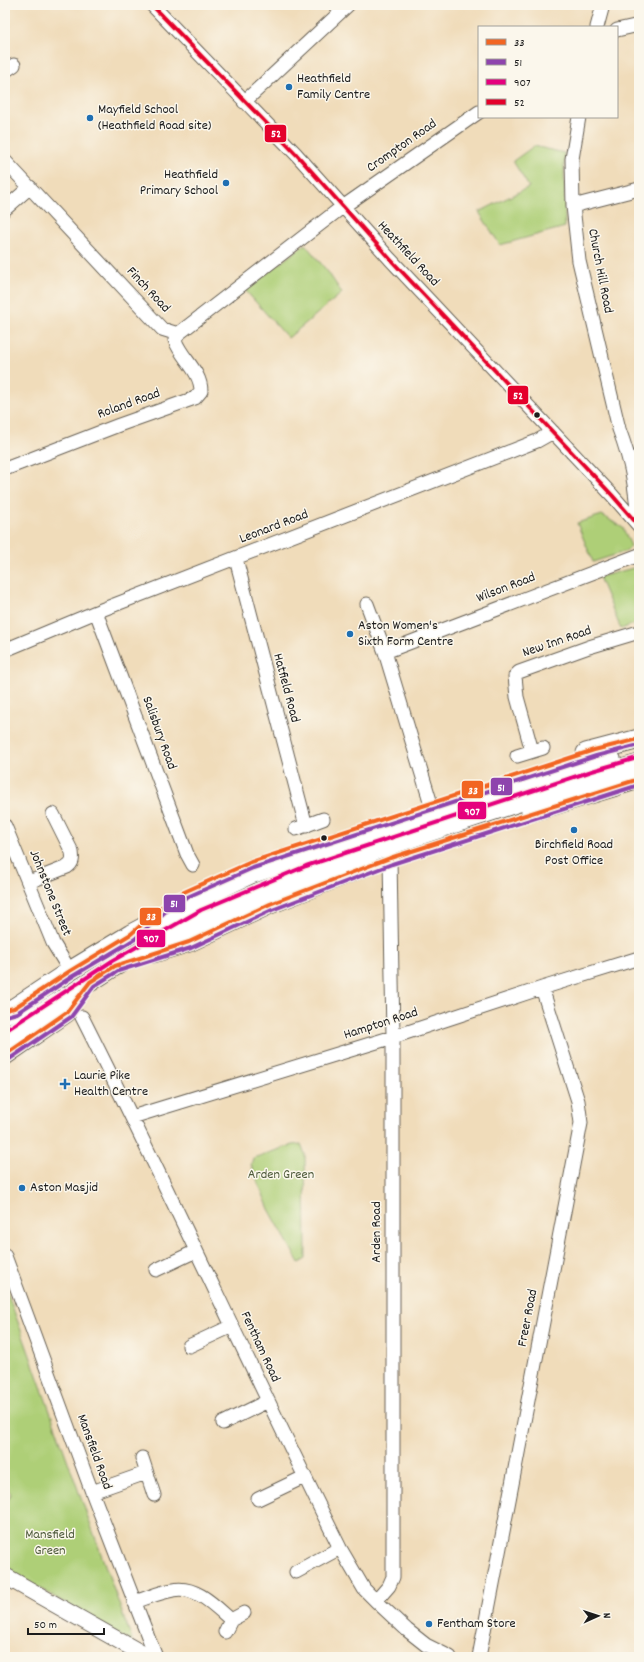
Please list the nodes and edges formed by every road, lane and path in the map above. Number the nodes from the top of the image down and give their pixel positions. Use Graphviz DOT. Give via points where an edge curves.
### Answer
graph roads {
  1 [pos="152,5"];
  2 [pos="348,5"];
  3 [pos="603,5"];
  4 [pos="639,25"];
  5 [pos="597,26"];
  6 [pos="618,30"];
  7 [pos="244,102"];
  8 [pos="478,113"];
  9 [pos="579,118"];
  10 [pos="5,161"];
  11 [pos="30,187"];
  12 [pos="639,189"];
  13 [pos="344,206"];
  14 [pos="573,206"];
  15 [pos="5,209"];
  16 [pos="178,334"];
  17 [pos="554,432"];
  18 [pos="5,468"];
  19 [pos="612,495"];
  20 [pos="638,496"];
  21 [pos="639,525"];
  22 [pos="639,555"];
  23 [pos="236,559"];
  24 [pos="367,604"];
  25 [pos="96,612"];
  26 [pos="639,632"];
  27 [pos="5,650"];
  28 [pos="385,652"];
  29 [pos="638,743"];
  30 [pos="517,756"];
  31 [pos="639,764"];
  32 [pos="639,779"];
  33 [pos="525,792"];
  34 [pos="431,804"];
  35 [pos="53,814"];
  36 [pos="323,819"];
  37 [pos="5,826"];
  38 [pos="390,858"];
  39 [pos="193,865"];
  40 [pos="29,882"];
  41 [pos="131,934"];
  42 [pos="639,958"];
  43 [pos="115,966"];
  44 [pos="70,971"];
  45 [pos="90,982"];
  46 [pos="542,988"];
  47 [pos="8,1011"];
  48 [pos="82,1017"];
  49 [pos="393,1037"];
  50 [pos="5,1038"];
  51 [pos="5,1055"];
  52 [pos="132,1117"];
  53 [pos="196,1251"];
  54 [pos="5,1256"];
  55 [pos="156,1270"];
  56 [pos="232,1326"];
  57 [pos="190,1346"];
  58 [pos="268,1401"];
  59 [pos="223,1423"];
  60 [pos="142,1458"];
  61 [pos="146,1473"];
  62 [pos="304,1477"];
  63 [pos="92,1492"];
  64 [pos="154,1495"];
  65 [pos="258,1499"];
  66 [pos="340,1548"];
  67 [pos="296,1572"];
  68 [pos="5,1576"];
  69 [pos="376,1601"];
  70 [pos="134,1602"];
  71 [pos="244,1613"];
  72 [pos="231,1620"];
  73 [pos="225,1632"];
  74 [pos="148,1657"];
  75 [pos="156,1657"];
  76 [pos="450,1657"];
  77 [pos="479,1657"];
  1 -- 7 [label="street, Heathfield Road"];
  2 -- 7 [label="street"];
  3 -- 5 [label="street"];
  4 -- 6 [label="street"];
  7 -- 13 [label="street, Heathfield Road"];
  8 -- 13 [label="street, Crompton Road"];
  9 -- 14 [label="street, Church Hill Road" via="572,159"];
  10 -- 11 [label="street, Finch Road"];
  11 -- 15 [label="street"];
  11 -- 16 [label="street, Finch Road" via="162,329"];
  12 -- 14 [label="street"];
  13 -- 16 [label="street"];
  13 -- 17 [label="street, Heathfield Road"];
  14 -- 20 [label="street, Church Hill Road" via="579,260 619,428 627,479"];
  16 -- 18 [label="street, Roland Road" via="175,340 177,347 201,383 202,391 195,398"];
  17 -- 19 [label="street, Heathfield Road"];
  17 -- 23 [label="street, Leonard Road" via="537,441"];
  19 -- 20 [label="street"];
  19 -- 21 [label="street, Heathfield Road"];
  20 -- 21 [label="street"];
  22 -- 28 [label="street, Wilson Road"];
  23 -- 25 [label="street, Leonard Road"];
  23 -- 36 [label="street, Hatfield Road" via="301,828"];
  24 -- 28 [label="street"];
  25 -- 27 [label="street, Leonard Road"];
  25 -- 39 [label="street, Salisbury Road"];
  26 -- 30 [label="street, New Inn Road" via="561,657 519,672 515,676 517,697 537,750"];
  28 -- 34 [label="street"];
  29 -- 33 [label="highway"];
  29 -- 34 [label="highway" via="594,750"];
  31 -- 33 [label="highway"];
  32 -- 38 [label="highway"];
  33 -- 41 [label="highway" via="379,829 251,874"];
  33 -- 43 [label="highway" via="308,872 203,916"];
  34 -- 41 [label="highway" via="251,862 173,897"];
  35 -- 40 [label="street" via="73,859 67,867"];
  37 -- 40 [label="street, Johnstone Street"];
  38 -- 43 [label="highway" via="270,904 189,942"];
  38 -- 49 [label="street, Arden Road"];
  40 -- 44 [label="street, Johnstone Street" via="53,943"];
  41 -- 44 [label="highway"];
  42 -- 46 [label="street, Hampton Road"];
  43 -- 45 [label="highway"];
  44 -- 47 [label="highway"];
  45 -- 50 [label="highway"];
  45 -- 51 [label="highway" via="67,1012"];
  46 -- 49 [label="street, Hampton Road"];
  46 -- 77 [label="street, Freer Road" via="578,1101 581,1124"];
  48 -- 52 [label="street, Fentham Road"];
  49 -- 52 [label="street, Hampton Road"];
  49 -- 69 [label="street, Arden Road" via="393,1577"];
  52 -- 53 [label="street, Fentham Road"];
  53 -- 55 [label="street"];
  53 -- 56 [label="street, Fentham Road"];
  54 -- 63 [label="street, Mansfield Road"];
  56 -- 57 [label="street"];
  56 -- 58 [label="street, Fentham Road"];
  58 -- 59 [label="street"];
  58 -- 62 [label="street, Fentham Road"];
  60 -- 61 [label="street"];
  61 -- 63 [label="street"];
  61 -- 64 [label="street"];
  62 -- 65 [label="street"];
  62 -- 66 [label="street, Fentham Road"];
  63 -- 70 [label="street, Mansfield Road"];
  66 -- 67 [label="street"];
  66 -- 69 [label="street, Fentham Road" via="364,1589"];
  68 -- 74 [label="main road"];
  69 -- 76 [label="street, Fentham Road" via="426,1645"];
  70 -- 72 [label="street" via="174,1589 192,1591"];
  70 -- 75 [label="street, Mansfield Road"];
  71 -- 72 [label="street"];
  72 -- 73 [label="street"];
}
